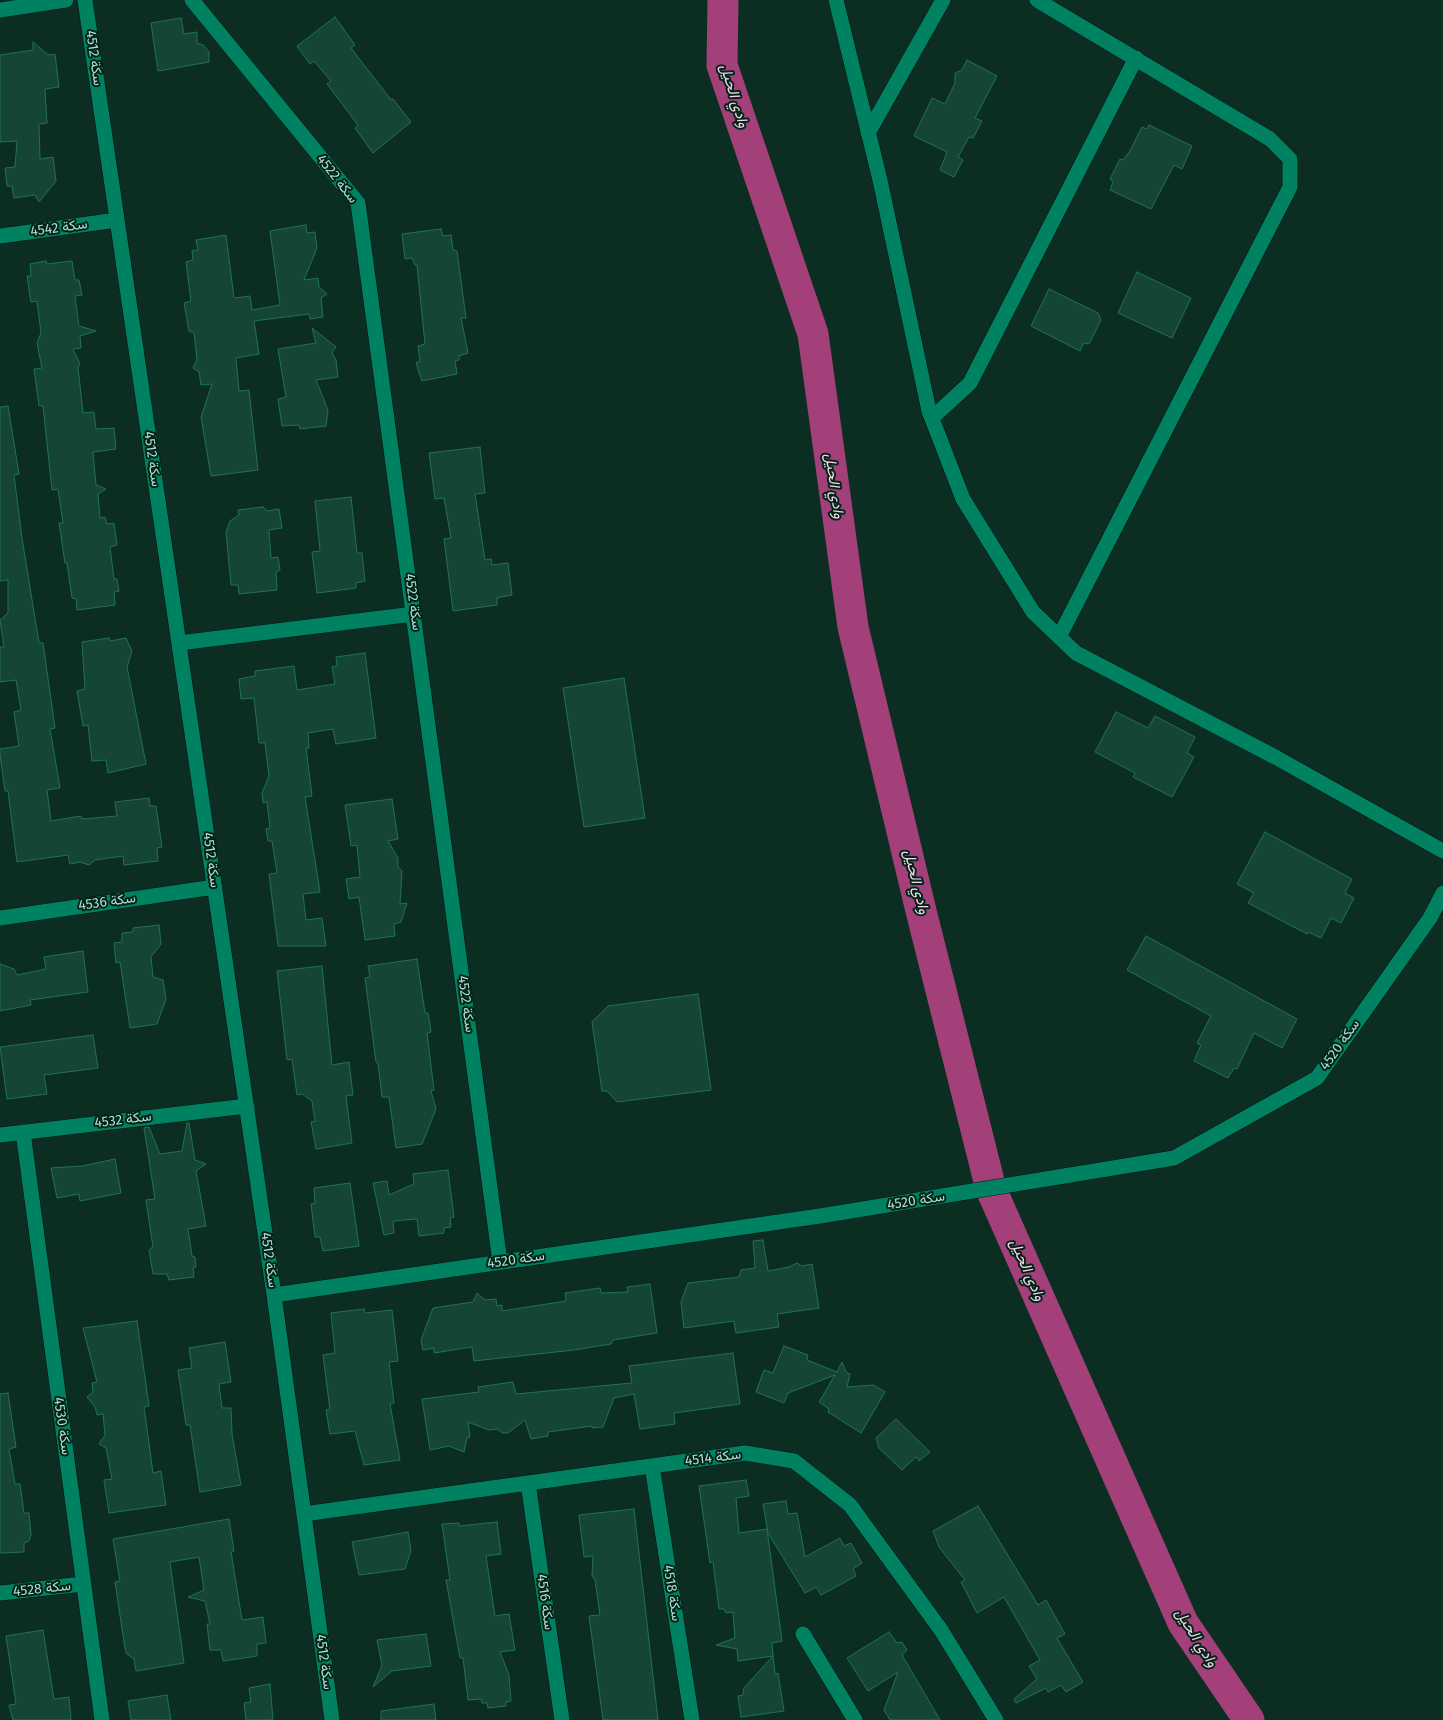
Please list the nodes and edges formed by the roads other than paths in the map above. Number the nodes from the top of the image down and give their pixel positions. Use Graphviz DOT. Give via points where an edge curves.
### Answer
graph roads {
  1 [pos="66,0"];
  2 [pos="85,0"];
  3 [pos="192,0"];
  4 [pos="836,0"];
  5 [pos="943,0"];
  6 [pos="1037,0"];
  7 [pos="0,10"];
  8 [pos="1136,58"];
  9 [pos="868,133"];
  10 [pos="117,220"];
  11 [pos="0,236"];
  12 [pos="932,418"];
  13 [pos="414,614"];
  14 [pos="1059,637"];
  15 [pos="179,643"];
  16 [pos="1443,851"];
  17 [pos="215,887"];
  18 [pos="1443,893"];
  19 [pos="0,918"];
  20 [pos="246,1106"];
  21 [pos="24,1132"];
  22 [pos="0,1135"];
  23 [pos="500,1262"];
  24 [pos="274,1295"];
  25 [pos="652,1466"];
  26 [pos="528,1483"];
  27 [pos="304,1514"];
  28 [pos="83,1584"];
  29 [pos="0,1593"];
  30 [pos="803,1634"];
  31 [pos="102,1720"];
  32 [pos="332,1720"];
  33 [pos="562,1720"];
  34 [pos="692,1720"];
  35 [pos="855,1720"];
  36 [pos="996,1720"];
  1 -- 7 [label="street"];
  2 -- 10 [label="street, سكة 4512"];
  3 -- 13 [label="street, سكة 4522" via="358,203"];
  4 -- 9 [label="street"];
  5 -- 9 [label="street"];
  6 -- 8 [label="street"];
  8 -- 12 [label="street" via="970,383"];
  8 -- 14 [label="street" via="1270,139 1290,159 1290,187"];
  9 -- 12 [label="street"];
  10 -- 11 [label="street, سكة 4542"];
  10 -- 15 [label="street, سكة 4512"];
  12 -- 14 [label="street" via="963,499 1033,612"];
  13 -- 15 [label="street"];
  13 -- 23 [label="street, سكة 4522"];
  14 -- 16 [label="street" via="1076,653 1277,758"];
  15 -- 17 [label="street, سكة 4512"];
  17 -- 19 [label="street, سكة 4536"];
  17 -- 20 [label="street, سكة 4512"];
  18 -- 23 [label="street, سكة 4520" via="1430,918 1317,1078 1174,1158 820,1216"];
  20 -- 21 [label="street, سكة 4532"];
  20 -- 24 [label="street, سكة 4512"];
  21 -- 22 [label="street, سكة 4532"];
  21 -- 28 [label="street, سكة 4530"];
  23 -- 24 [label="street, سكة 4520"];
  24 -- 27 [label="street, سكة 4512"];
  25 -- 26 [label="street, سكة 4514"];
  25 -- 34 [label="street, سكة 4518"];
  25 -- 36 [label="street, سكة 4514" via="746,1453 794,1461 850,1505 941,1630"];
  26 -- 27 [label="street, سكة 4514"];
  26 -- 33 [label="street, سكة 4516"];
  27 -- 32 [label="street, سكة 4512"];
  28 -- 29 [label="street, سكة 4528"];
  28 -- 31 [label="street, سكة 4530"];
  30 -- 35 [label="street"];
}
